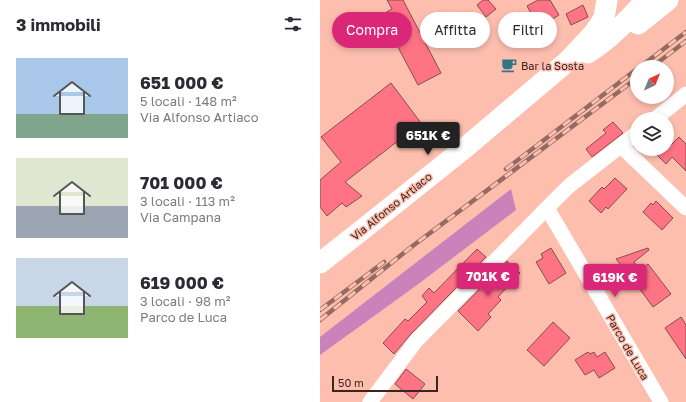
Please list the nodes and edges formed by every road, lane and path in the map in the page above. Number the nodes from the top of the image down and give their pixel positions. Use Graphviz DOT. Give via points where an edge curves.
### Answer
graph roads {
  1 [pos="608,0"];
  2 [pos="646,0"];
  3 [pos="668,0"];
  4 [pos="599,46"];
  5 [pos="554,73"];
  6 [pos="686,94"];
  7 [pos="664,112"];
  8 [pos="630,139"];
  9 [pos="621,146"];
  10 [pos="547,208"];
  11 [pos="686,208"];
  12 [pos="320,262"];
  13 [pos="370,402"];
  14 [pos="660,402"];
  1 -- 5 [label="main road" via="604,18 596,32"];
  2 -- 4 [label="main road"];
  3 -- 4 [label="main road" via="620,36"];
  4 -- 5 [label="main road"];
  5 -- 12 [label="main road, Via Alfonso Artiaco" via="447,162"];
  6 -- 7 [label="street"];
  8 -- 9 [label="street"];
  9 -- 10 [label="street" via="569,186"];
  9 -- 11 [label="street"];
  10 -- 13 [label="street" via="416,341"];
  10 -- 14 [label="street, Parco de Luca"];
}
